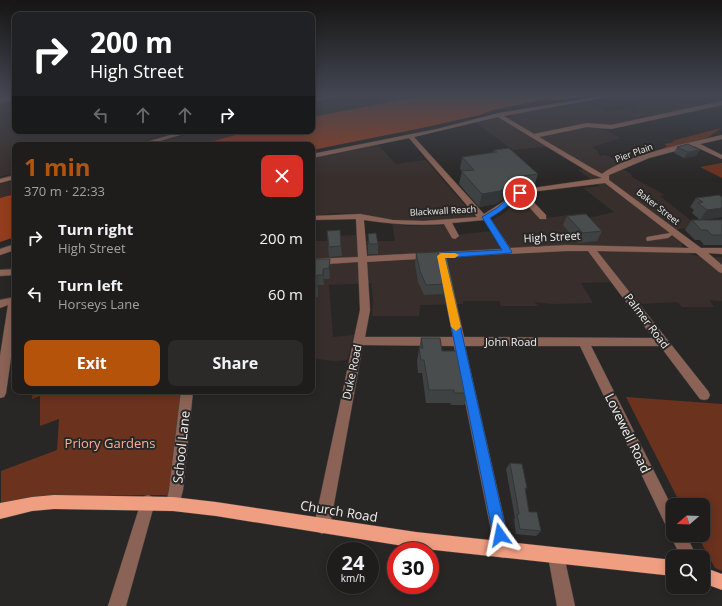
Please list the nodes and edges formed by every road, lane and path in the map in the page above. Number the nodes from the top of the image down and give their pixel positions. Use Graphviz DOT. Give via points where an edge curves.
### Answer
graph roads {
  1 [pos="464,123"];
  2 [pos="512,123"];
  3 [pos="628,123"];
  4 [pos="180,134"];
  5 [pos="410,136"];
  6 [pos="533,136"];
  7 [pos="722,137"];
  8 [pos="150,142"];
  9 [pos="695,144"];
  10 [pos="315,155"];
  11 [pos="722,157"];
  12 [pos="12,178"];
  13 [pos="606,179"];
  14 [pos="0,181"];
  15 [pos="533,190"];
  16 [pos="360,216"];
  17 [pos="543,217"];
  18 [pos="315,218"];
  19 [pos="484,218"];
  20 [pos="447,222"];
  21 [pos="668,235"];
  22 [pos="455,236"];
  23 [pos="650,239"];
  24 [pos="12,247"];
  25 [pos="590,248"];
  26 [pos="697,250"];
  27 [pos="722,251"];
  28 [pos="0,252"];
  29 [pos="508,252"];
  30 [pos="441,256"];
  31 [pos="363,260"];
  32 [pos="315,262"];
  33 [pos="722,270"];
  34 [pos="12,272"];
  35 [pos="0,273"];
  36 [pos="12,301"];
  37 [pos="0,304"];
  38 [pos="12,317"];
  39 [pos="358,341"];
  40 [pos="459,341"];
  41 [pos="584,342"];
  42 [pos="663,342"];
  43 [pos="1,378"];
  44 [pos="0,393"];
  45 [pos="187,394"];
  46 [pos="704,395"];
  47 [pos="148,502"];
  48 [pos="173,504"];
  49 [pos="0,511"];
  50 [pos="666,511"];
  51 [pos="322,526"];
  52 [pos="503,550"];
  53 [pos="556,556"];
  54 [pos="666,567"];
  55 [pos="710,578"];
  56 [pos="722,582"];
  57 [pos="117,606"];
  58 [pos="566,606"];
  1 -- 5 [label="street"];
  2 -- 6 [label="street, Baker Street"];
  3 -- 6 [label="street" via="611,127 587,125"];
  4 -- 8 [label="street"];
  5 -- 10 [label="street"];
  5 -- 19 [label="street"];
  6 -- 13 [label="street, Baker Street"];
  7 -- 9 [label="street, Pier Plain"];
  9 -- 11 [label="street"];
  9 -- 13 [label="street, Pier Plain" via="633,162 605,174"];
  12 -- 14 [label="street"];
  13 -- 15 [label="street"];
  13 -- 26 [label="street, Baker Street"];
  16 -- 18 [label="street, Blackwall Reach"];
  16 -- 20 [label="street, Blackwall Reach" via="408,223"];
  16 -- 31 [label="street, Duke Road"];
  17 -- 19 [label="street, Blackwall Reach" via="520,193"];
  19 -- 20 [label="street, Blackwall Reach"];
  19 -- 29 [label="street" via="490,222"];
  20 -- 22 [label="street"];
  21 -- 23 [label="street"];
  24 -- 28 [label="street"];
  25 -- 26 [label="street, High Street"];
  25 -- 29 [label="street, High Street"];
  25 -- 42 [label="street, Palmer Road"];
  26 -- 27 [label="street, High Street"];
  26 -- 33 [label="street, Baker Street"];
  29 -- 30 [label="street, High Street"];
  30 -- 31 [label="street, High Street"];
  30 -- 40 [label="street"];
  31 -- 32 [label="street, High Street"];
  31 -- 39 [label="street, Duke Road" via="365,303"];
  34 -- 35 [label="street"];
  36 -- 37 [label="street"];
  38 -- 43 [label="street"];
  39 -- 40 [label="street, John Road"];
  39 -- 51 [label="street, Duke Road"];
  40 -- 41 [label="street, John Road"];
  40 -- 52 [label="street"];
  41 -- 42 [label="street, John Road"];
  41 -- 50 [label="street, Lovewell Road"];
  42 -- 46 [label="street, Palmer Road"];
  43 -- 44 [label="street"];
  45 -- 48 [label="street, School Lane"];
  47 -- 48 [label="main road, Church Road"];
  47 -- 49 [label="main road, Church Road" via="54,502"];
  47 -- 57 [label="street"];
  48 -- 51 [label="main road, Church Road"];
  51 -- 52 [label="main road, Church Road"];
  52 -- 53 [label="main road, Church Road"];
  53 -- 54 [label="main road, Church Road"];
  53 -- 58 [label="street"];
  55 -- 56 [label="main road"];
}
